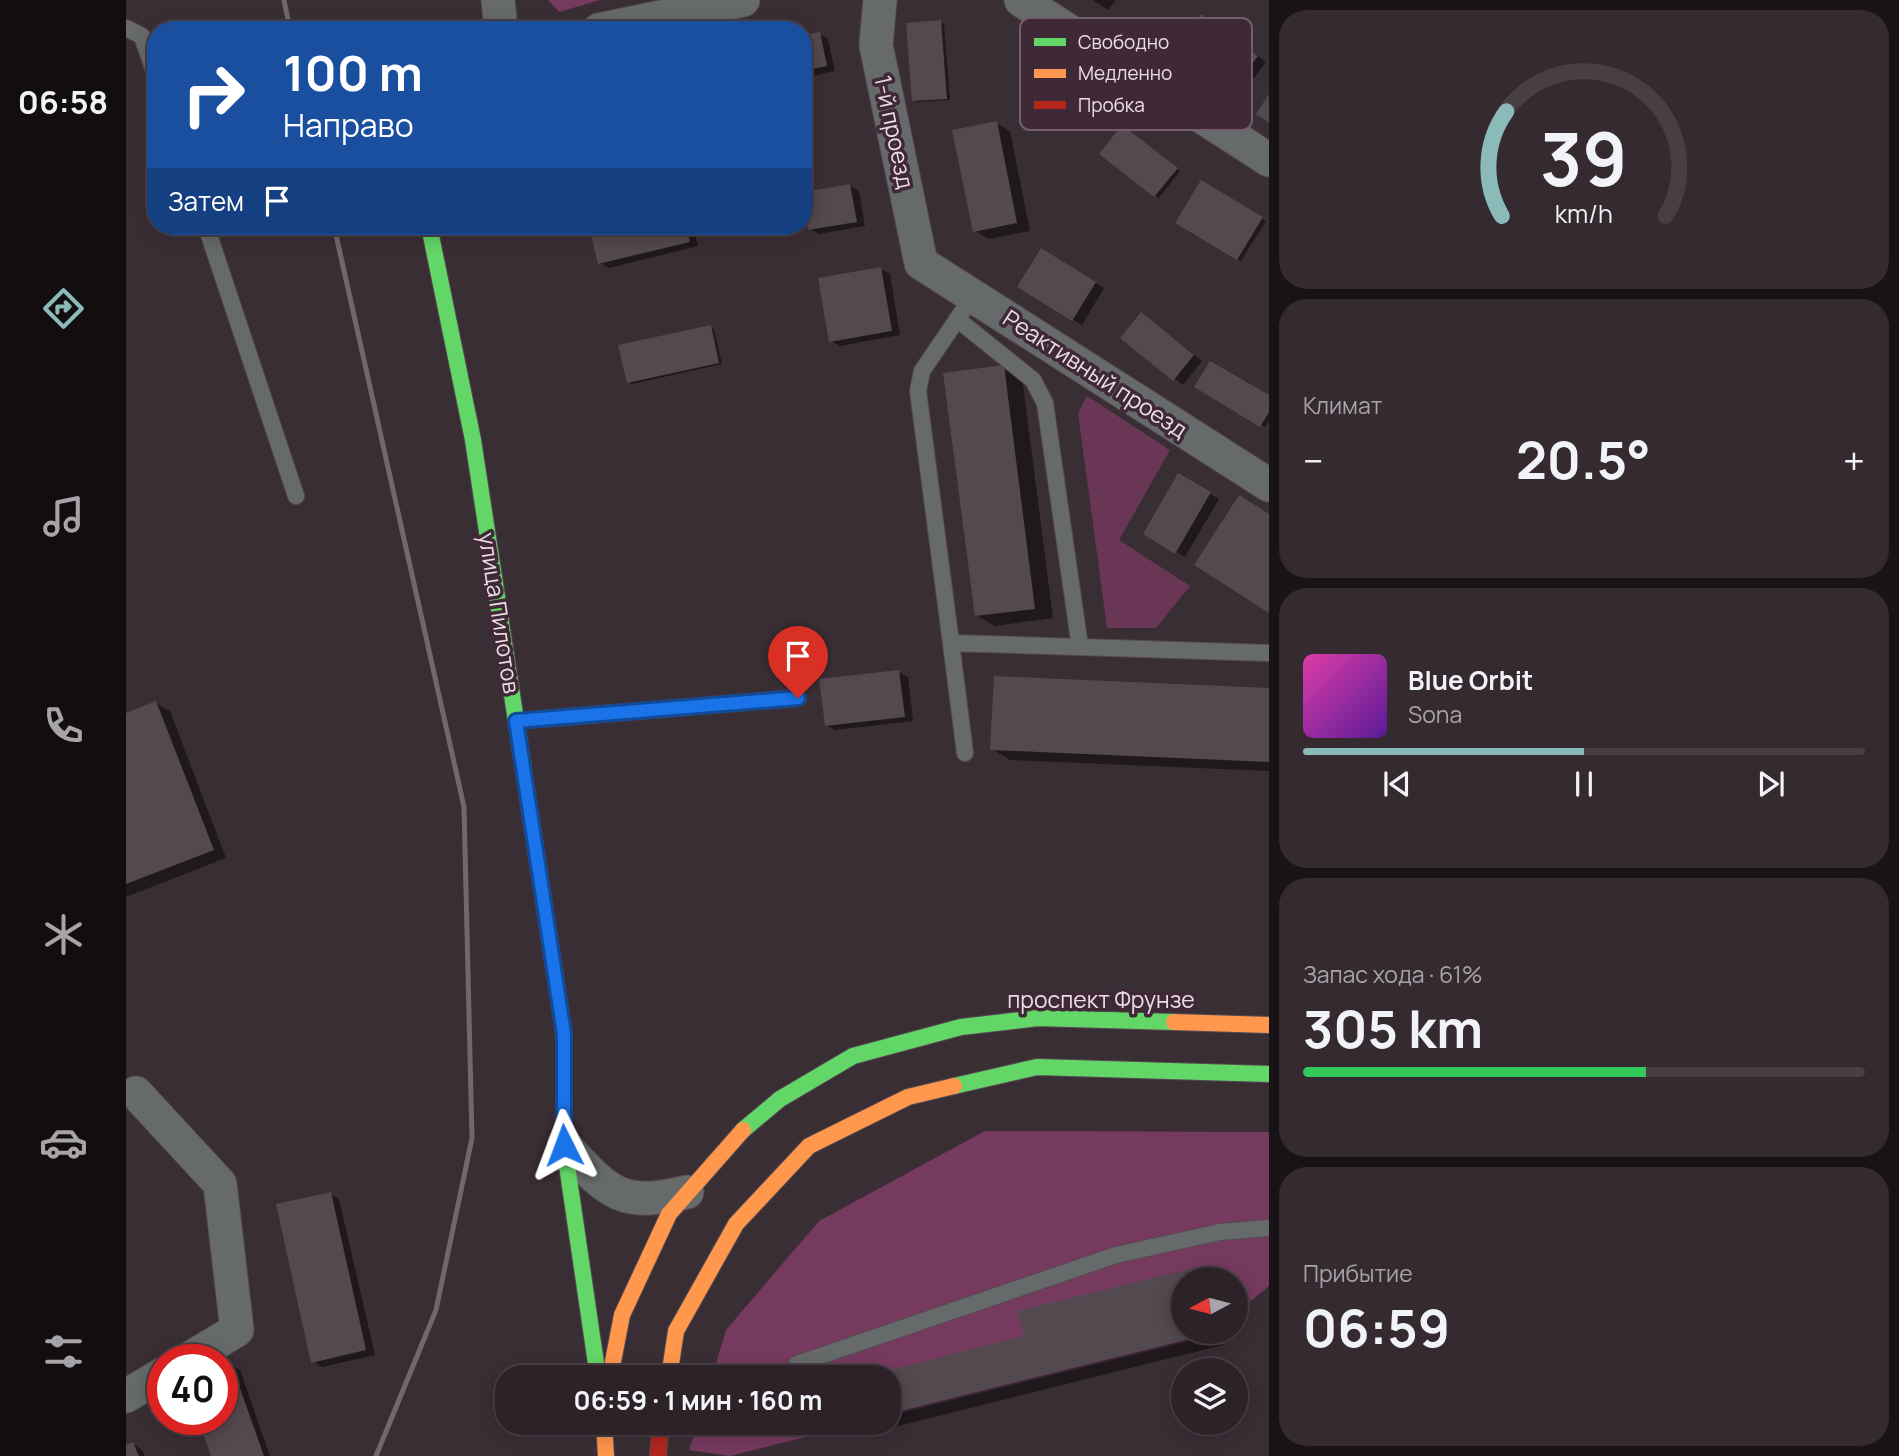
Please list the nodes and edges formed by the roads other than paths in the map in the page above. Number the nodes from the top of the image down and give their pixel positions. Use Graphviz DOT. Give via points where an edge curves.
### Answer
graph roads {
  1 [pos="498,0"];
  2 [pos="743,0"];
  3 [pos="880,0"];
  4 [pos="1021,0"];
  5 [pos="1049,18"];
  6 [pos="500,21"];
  7 [pos="642,21"];
  8 [pos="126,28"];
  9 [pos="147,51"];
  10 [pos="1222,130"];
  11 [pos="1269,160"];
  12 [pos="209,235"];
  13 [pos="431,235"];
  14 [pos="921,263"];
  15 [pos="965,307"];
  16 [pos="1269,485"];
  17 [pos="296,496"];
  18 [pos="950,643"];
  19 [pos="1080,647"];
  20 [pos="1269,653"];
  21 [pos="798,698"];
  22 [pos="516,721"];
  23 [pos="965,753"];
  24 [pos="1269,1025"];
  25 [pos="1269,1074"];
  26 [pos="136,1093"];
  27 [pos="564,1145"];
  28 [pos="687,1192"];
  29 [pos="1269,1228"];
  30 [pos="214,1344"];
  31 [pos="797,1364"];
  32 [pos="596,1365"];
  33 [pos="612,1365"];
  34 [pos="670,1365"];
  35 [pos="147,1384"];
  36 [pos="126,1396"];
  37 [pos="605,1435"];
  38 [pos="660,1435"];
  39 [pos="606,1456"];
  40 [pos="658,1456"];
  1 -- 6 [label="street"];
  2 -- 7 [label="street"];
  3 -- 14 [label="street, 1-й проезд" via="876,45"];
  4 -- 5 [label="street"];
  8 -- 9 [label="lane" via="142,36"];
  10 -- 11 [label="street"];
  12 -- 17 [label="lane"];
  13 -- 22 [label="main road, улица Пилотов" via="473,440"];
  14 -- 15 [label="street, Реактивный проезд"];
  15 -- 16 [label="street, Реактивный проезд"];
  15 -- 18 [label="lane" via="922,371 918,391"];
  15 -- 19 [label="lane" via="1040,390"];
  18 -- 19 [label="lane"];
  18 -- 23 [label="lane"];
  19 -- 20 [label="lane"];
  21 -- 22 [label="lane"];
  22 -- 27 [label="main road, улица Пилотов" via="564,1034"];
  24 -- 28 [label="main road, проспект Фрунзе" via="1038,1018 961,1027 853,1056 780,1099 731,1140"];
  25 -- 34 [label="main road" via="1037,1067 908,1097 809,1146 736,1224 676,1331"];
  26 -- 30 [label="street" via="220,1184 237,1330"];
  27 -- 28 [label="street" via="600,1183 624,1197 651,1200"];
  27 -- 32 [label="main road, улица Пилотов"];
  28 -- 33 [label="main road, проспект Фрунзе" via="669,1214 622,1315"];
  29 -- 31 [label="lane" via="1220,1232 1116,1255"];
  35 -- 36 [label="street"];
  37 -- 39 [label="main road"];
  38 -- 40 [label="main road"];
}
